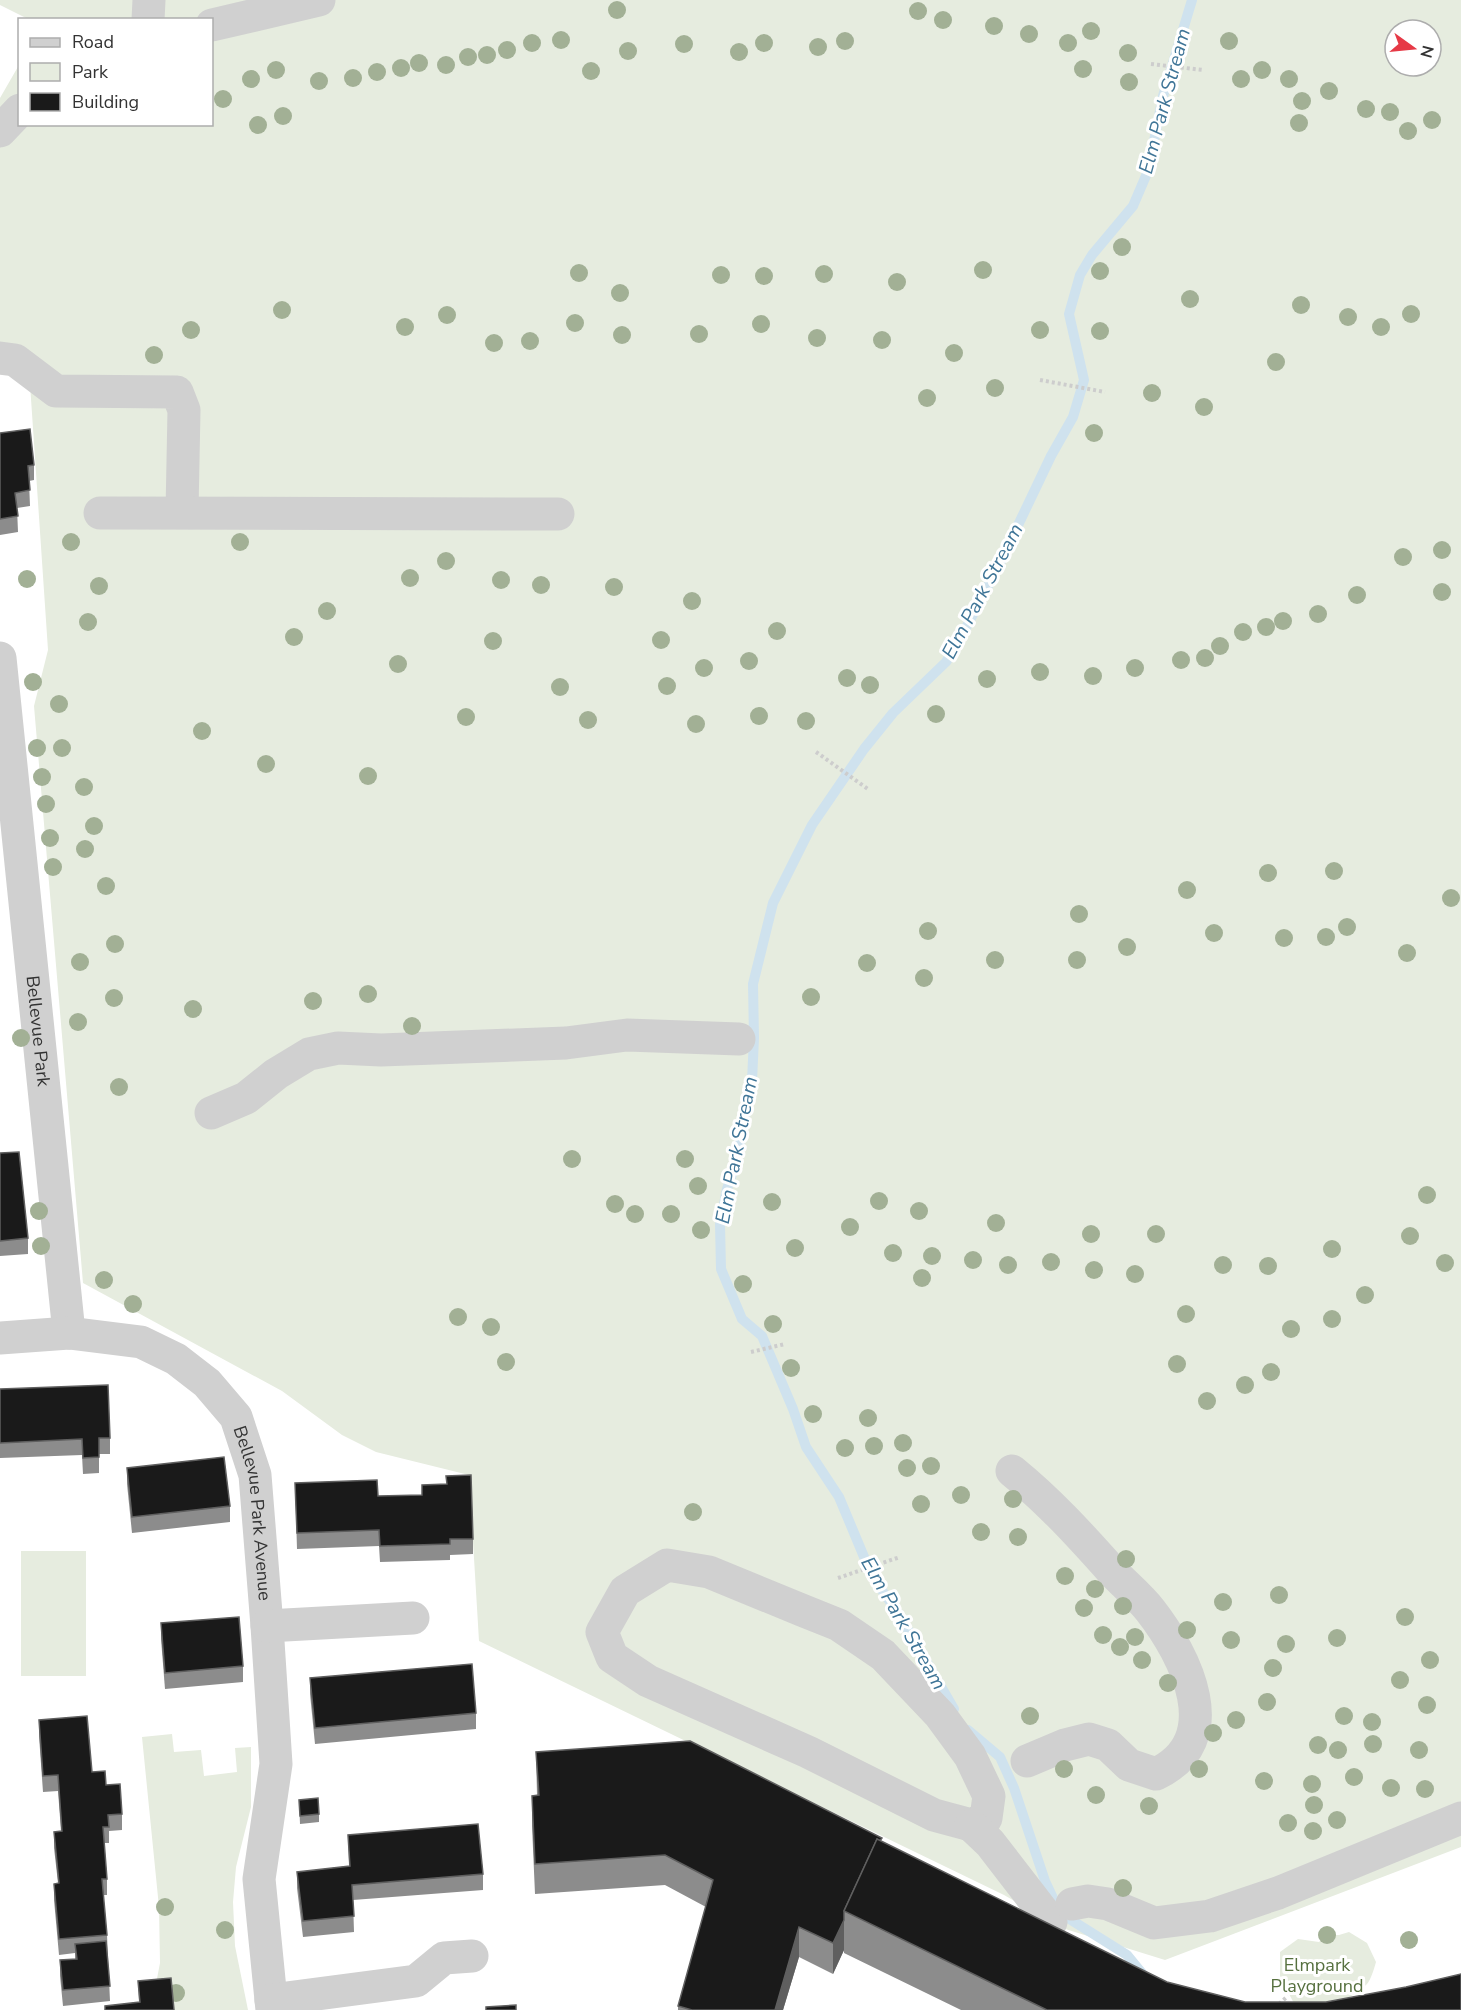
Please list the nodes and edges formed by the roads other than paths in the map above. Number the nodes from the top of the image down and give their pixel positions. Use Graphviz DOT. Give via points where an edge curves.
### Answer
graph roads {
  1 [pos="149,0"];
  2 [pos="319,0"];
  3 [pos="148,18"];
  4 [pos="213,25"];
  5 [pos="18,112"];
  6 [pos="0,131"];
  7 [pos="0,358"];
  8 [pos="182,512"];
  9 [pos="100,513"];
  10 [pos="558,514"];
  11 [pos="0,658"];
  12 [pos="739,1039"];
  13 [pos="211,1113"];
  14 [pos="69,1334"];
  15 [pos="0,1338"];
  16 [pos="1012,1471"];
  17 [pos="413,1618"];
  18 [pos="267,1626"];
  19 [pos="1027,1761"];
  20 [pos="1461,1818"];
  21 [pos="971,1825"];
  22 [pos="472,1956"];
  23 [pos="272,2005"];
  1 -- 3 [label="street"];
  2 -- 4 [label="street"];
  5 -- 6 [label="street"];
  7 -- 8 [label="street" via="15,360 56,391 177,392 183,410"];
  8 -- 9 [label="street"];
  8 -- 10 [label="street"];
  11 -- 14 [label="street, Bellevue Park"];
  12 -- 13 [label="street" via="627,1035 566,1043 338,1048 309,1054 246,1098"];
  14 -- 15 [label="street"];
  14 -- 18 [label="street, Bellevue Park Avenue" via="141,1342 176,1359 207,1383 236,1417 255,1475"];
  16 -- 19 [label="street" via="1072,1524 1150,1610 1178,1653 1195,1698 1197,1721 1188,1745 1173,1766 1156,1774 1129,1765 1107,1745 1089,1739"];
  17 -- 18 [label="street, Bellevue Park Avenue"];
  18 -- 23 [label="street, Bellevue Park Avenue" via="276,1764 259,1879"];
  20 -- 21 [label="street" via="1278,1893 1210,1916 1154,1923 1108,1904 1088,1901 1061,1913"];
  21 -- 21 [label="street" via="986,1818 989,1796 970,1756 884,1654 839,1625 709,1572 667,1565 625,1591 602,1632 612,1657 648,1681 808,1752 934,1815"];
  22 -- 23 [label="street, Bellevue Park Avenue" via="444,1958 416,1981"];
}
